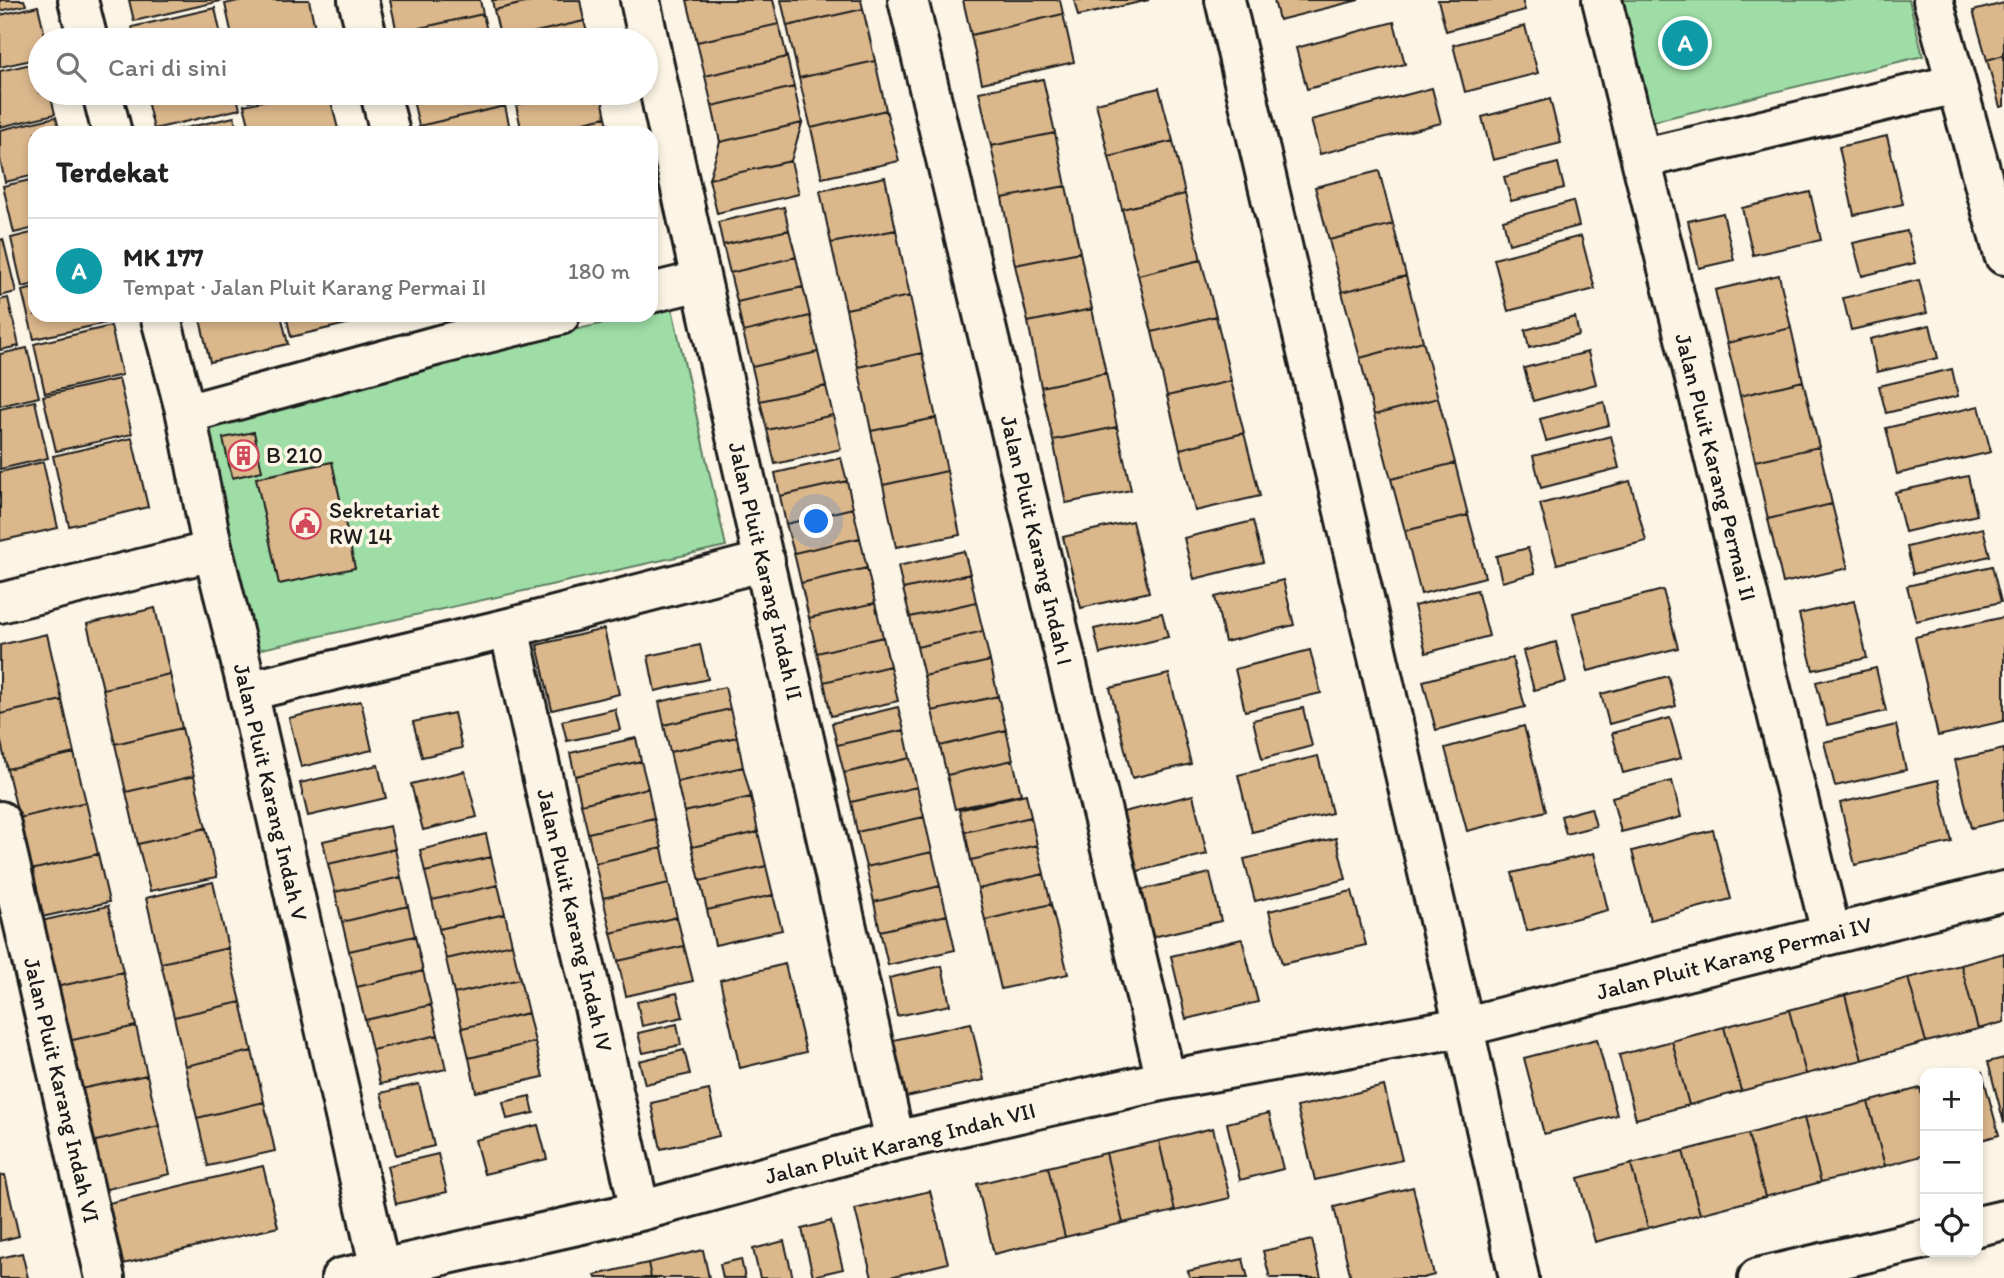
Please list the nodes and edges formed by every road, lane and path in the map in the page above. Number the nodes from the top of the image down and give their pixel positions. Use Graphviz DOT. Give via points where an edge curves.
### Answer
graph roads {
  1 [pos="78,0"];
  2 [pos="358,0"];
  3 [pos="640,0"];
  4 [pos="908,0"];
  5 [pos="1225,0"];
  6 [pos="1602,0"];
  7 [pos="1933,0"];
  8 [pos="85,28"];
  9 [pos="365,28"];
  10 [pos="646,28"];
  11 [pos="658,84"];
  12 [pos="1956,84"];
  13 [pos="105,105"];
  14 [pos="383,105"];
  15 [pos="111,126"];
  16 [pos="388,126"];
  17 [pos="1641,159"];
  18 [pos="2004,256"];
  19 [pos="700,281"];
  20 [pos="658,291"];
  21 [pos="162,322"];
  22 [pos="502,322"];
  23 [pos="436,330"];
  24 [pos="186,414"];
  25 [pos="213,551"];
  26 [pos="765,561"];
  27 [pos="0,603"];
  28 [pos="509,628"];
  29 [pos="248,691"];
  30 [pos="0,821"];
  31 [pos="2004,891"];
  32 [pos="1831,933"];
  33 [pos="1464,1027"];
  34 [pos="1166,1080"];
  35 [pos="895,1141"];
  36 [pos="640,1211"];
  37 [pos="2004,1220"];
  38 [pos="1983,1225"];
  39 [pos="1920,1240"];
  40 [pos="380,1269"];
  41 [pos="105,1278"];
  42 [pos="341,1278"];
  43 [pos="1519,1278"];
  44 [pos="1758,1278"];
  1 -- 8 [label="street"];
  2 -- 9 [label="street"];
  3 -- 10 [label="street, Jalan Pluit Karang Indah II"];
  4 -- 34 [label="street, Jalan Pluit Karang Indah I"];
  5 -- 33 [label="street"];
  6 -- 17 [label="street, Jalan Pluit Karang Permai II"];
  7 -- 12 [label="street"];
  11 -- 19 [label="street, Jalan Pluit Karang Indah II"];
  12 -- 17 [label="street"];
  12 -- 18 [label="street"];
  13 -- 15 [label="street"];
  14 -- 16 [label="street"];
  17 -- 32 [label="street, Jalan Pluit Karang Permai II"];
  19 -- 20 [label="street"];
  19 -- 26 [label="street, Jalan Pluit Karang Indah II"];
  21 -- 24 [label="street, Jalan Pluit Karang Indah V"];
  22 -- 23 [label="street"];
  23 -- 24 [label="street"];
  24 -- 25 [label="street, Jalan Pluit Karang Indah V"];
  25 -- 27 [label="street"];
  25 -- 29 [label="street, Jalan Pluit Karang Indah V"];
  26 -- 28 [label="street"];
  26 -- 35 [label="street, Jalan Pluit Karang Indah II"];
  28 -- 29 [label="street"];
  28 -- 36 [label="street, Jalan Pluit Karang Indah IV"];
  29 -- 40 [label="street, Jalan Pluit Karang Indah V"];
  30 -- 41 [label="street, Jalan Pluit Karang Indah VI"];
  31 -- 32 [label="street, Jalan Pluit Karang Permai IV"];
  32 -- 33 [label="street, Jalan Pluit Karang Permai IV"];
  33 -- 34 [label="street, Jalan Pluit Karang Indah VII"];
  33 -- 43 [label="street"];
  34 -- 35 [label="street, Jalan Pluit Karang Indah VII"];
  35 -- 36 [label="street, Jalan Pluit Karang Indah VII"];
  36 -- 40 [label="street, Jalan Pluit Karang Indah VII"];
  37 -- 38 [label="street"];
  39 -- 44 [label="street"];
  40 -- 42 [label="street, Jalan Pluit Karang Indah VII"];
}
